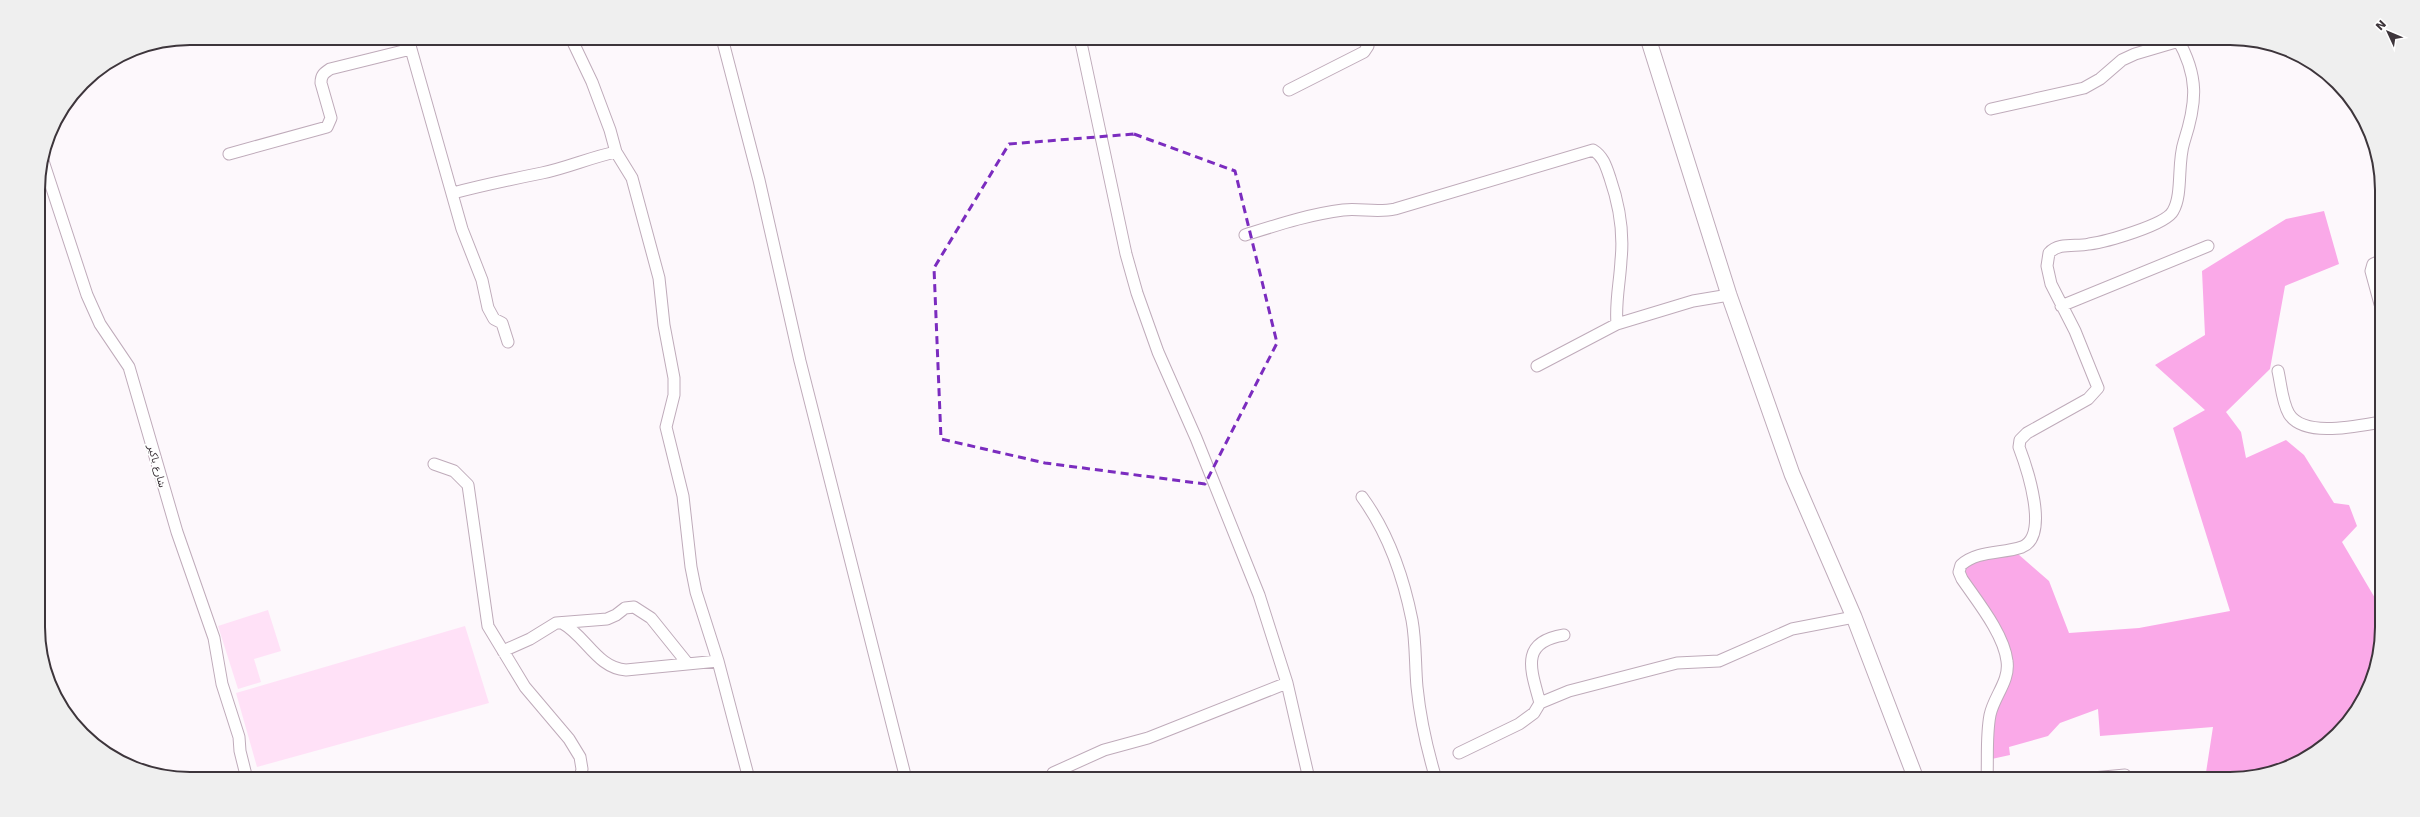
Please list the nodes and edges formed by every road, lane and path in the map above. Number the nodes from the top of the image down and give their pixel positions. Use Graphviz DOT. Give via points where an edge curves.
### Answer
graph roads {
  1 [pos="404,45"];
  2 [pos="411,45"];
  3 [pos="574,45"];
  4 [pos="724,45"];
  5 [pos="1081,45"];
  6 [pos="1368,45"];
  7 [pos="1650,45"];
  8 [pos="2163,45"];
  9 [pos="2180,45"];
  10 [pos="1289,90"];
  11 [pos="1991,109"];
  12 [pos="616,152"];
  13 [pos="229,154"];
  14 [pos="46,170"];
  15 [pos="453,193"];
  16 [pos="1245,236"];
  17 [pos="2208,246"];
  18 [pos="2375,264"];
  19 [pos="2375,286"];
  20 [pos="1729,295"];
  21 [pos="2061,306"];
  22 [pos="1617,324"];
  23 [pos="508,342"];
  24 [pos="1538,366"];
  25 [pos="2278,371"];
  26 [pos="2375,423"];
  27 [pos="434,464"];
  28 [pos="1362,497"];
  29 [pos="1854,617"];
  30 [pos="562,623"];
  31 [pos="1564,635"];
  32 [pos="503,650"];
  33 [pos="718,661"];
  34 [pos="688,664"];
  35 [pos="1287,683"];
  36 [pos="1540,703"];
  37 [pos="1459,753"];
  38 [pos="244,772"];
  39 [pos="581,772"];
  40 [pos="747,772"];
  41 [pos="904,772"];
  42 [pos="1057,772"];
  43 [pos="1307,772"];
  44 [pos="1434,772"];
  45 [pos="1913,772"];
  46 [pos="1987,772"];
  1 -- 13 [label="street" via="324,73 321,83 331,118 327,127"];
  2 -- 15 [label="street"];
  3 -- 12 [label="street" via="592,82"];
  4 -- 41 [label="street" via="759,180 800,361"];
  5 -- 35 [label="street" via="1126,254 1137,293 1158,352 1196,438 1259,596"];
  6 -- 10 [label="street" via="1364,52"];
  7 -- 20 [label="street"];
  8 -- 11 [label="street" via="2122,60 2100,79 2084,88"];
  9 -- 21 [label="street" via="2192,70 2194,105 2183,144 2173,211 2164,220 2113,238 2089,244 2058,247 2049,253 2047,266 2051,284"];
  12 -- 15 [label="street" via="542,173"];
  12 -- 33 [label="street" via="632,178 659,278 664,325 674,378 674,395 666,427 683,496 686,538 696,592"];
  14 -- 38 [label="street, شارع باكير" via="87,295 100,324 129,367 177,532 214,638 222,684 240,737"];
  15 -- 23 [label="street" via="462,229 482,280 488,308 494,319 502,323"];
  16 -- 22 [label="street" via="1324,212 1395,209 1593,150 1598,153 1607,169 1620,220 1621,260 1616,292"];
  17 -- 21 [label="street"];
  18 -- 19 [label="street" via="2371,271"];
  20 -- 22 [label="street" via="1693,301"];
  20 -- 29 [label="street" via="1792,474"];
  21 -- 46 [label="street" via="2075,330 2098,388 2088,399 2027,433 2020,440 2019,447 2036,515 2035,532 2031,540 2022,547 1998,550 1966,561 1961,565 1959,572 1986,615 2004,648 2008,661 2007,676 1990,714"];
  22 -- 24 [label="street"];
  25 -- 26 [label="street" via="2288,412 2303,426 2332,428"];
  27 -- 32 [label="street" via="454,471 468,485 486,618"];
  28 -- 44 [label="street" via="1390,542 1403,584 1412,622 1419,702"];
  29 -- 36 [label="street" via="1792,629 1719,661 1677,664 1569,691"];
  29 -- 45 [label="street"];
  30 -- 32 [label="street" via="556,623 530,639"];
  30 -- 34 [label="street" via="570,627 606,665 615,669"];
  30 -- 34 [label="street" via="607,619 624,608 634,607 665,631"];
  31 -- 36 [label="street" via="1539,642 1532,653 1533,679"];
  32 -- 39 [label="street" via="525,687 569,739 580,757"];
  33 -- 34 [label="street"];
  33 -- 40 [label="street"];
  35 -- 42 [label="street" via="1148,738 1104,750"];
  35 -- 43 [label="street"];
  36 -- 37 [label="street" via="1534,713 1519,724"];
}
